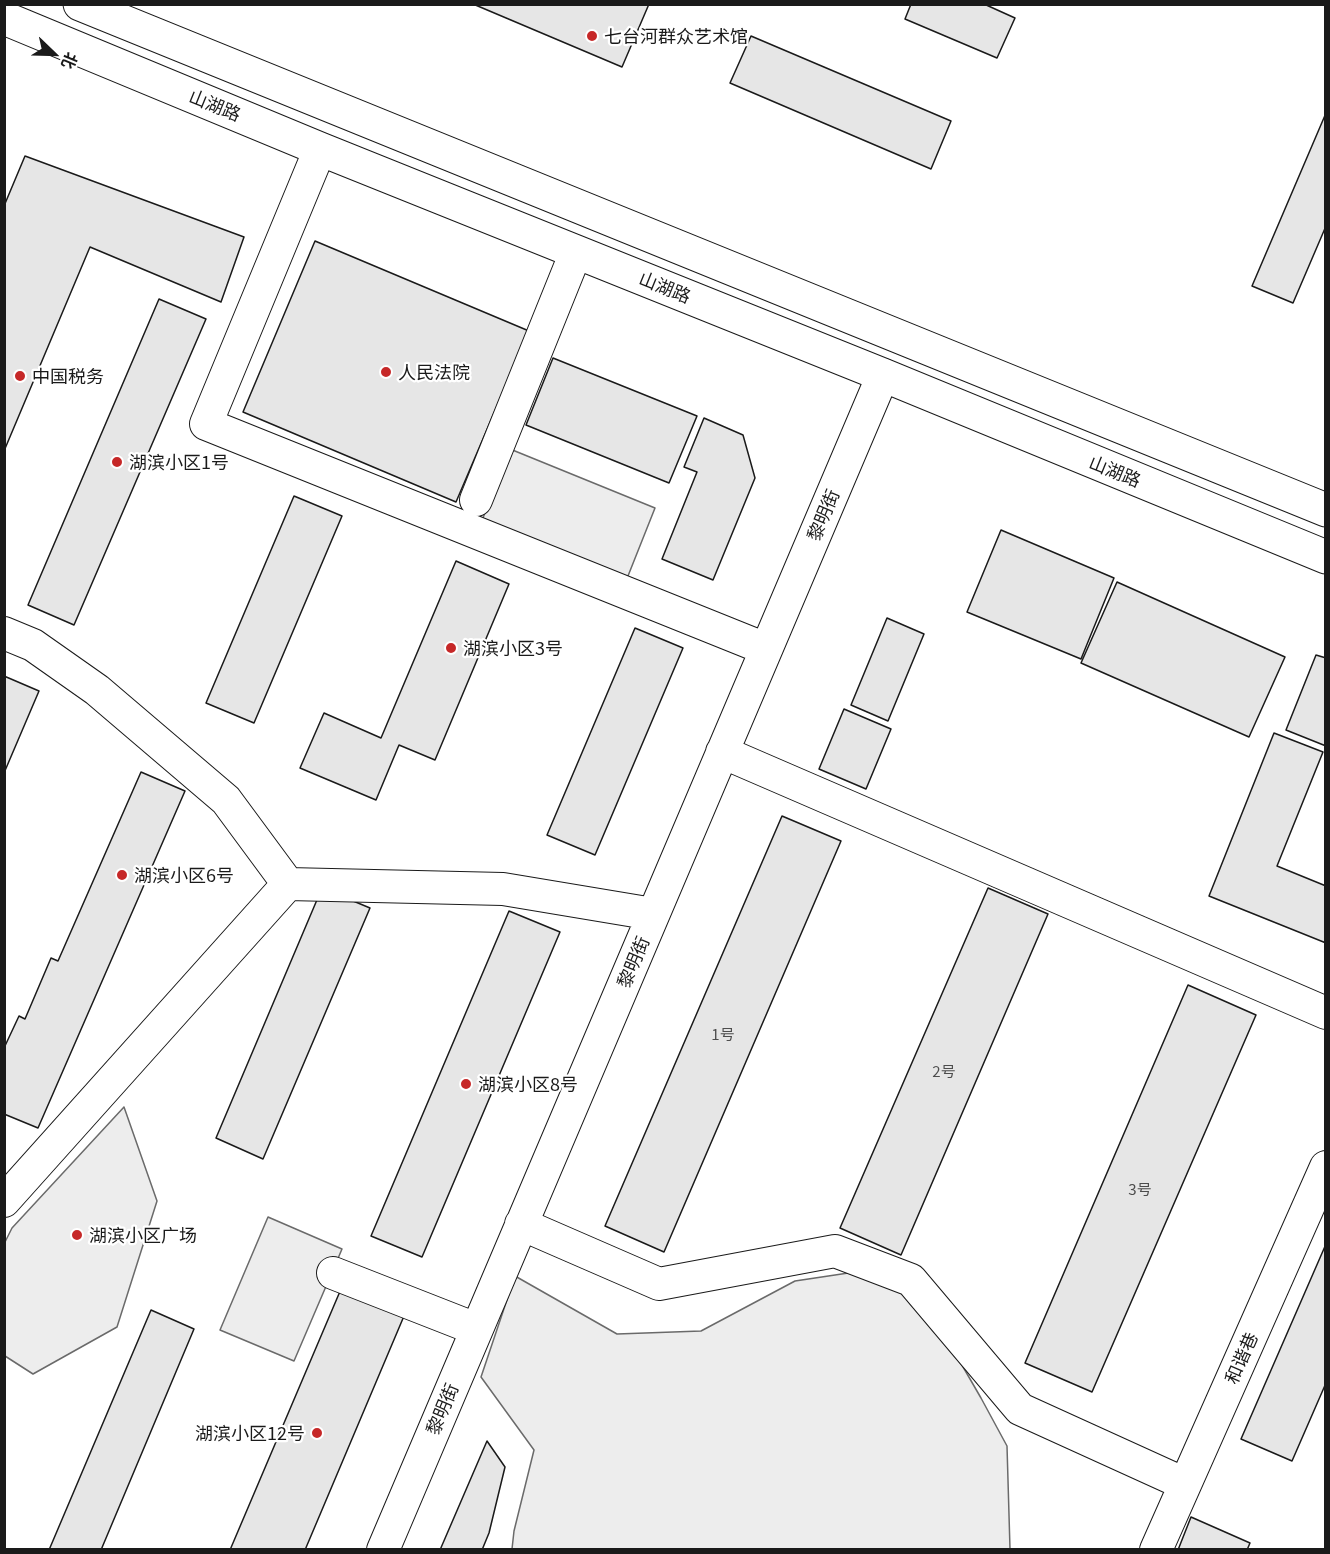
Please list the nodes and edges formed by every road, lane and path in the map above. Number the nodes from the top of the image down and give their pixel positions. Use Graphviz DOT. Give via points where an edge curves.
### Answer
graph roads {
  1 [pos="80,4"];
  2 [pos="4,18"];
  3 [pos="320,149"];
  4 [pos="576,252"];
  5 [pos="883,375"];
  6 [pos="476,500"];
  7 [pos="1326,510"];
  8 [pos="1326,557"];
  9 [pos="4,633"];
  10 [pos="766,649"];
  11 [pos="722,752"];
  12 [pos="288,884"];
  13 [pos="653,914"];
  14 [pos="1326,1013"];
  15 [pos="1326,1167"];
  16 [pos="4,1201"];
  17 [pos="521,1224"];
  18 [pos="333,1273"];
  19 [pos="476,1329"];
  20 [pos="1185,1484"];
  21 [pos="383,1550"];
  22 [pos="1156,1550"];
  1 -- 7 [label="main road"];
  2 -- 3 [label="main road, 山湖路"];
  3 -- 4 [label="main road, 山湖路"];
  3 -- 10 [label="street" via="206,424"];
  4 -- 5 [label="main road, 山湖路"];
  4 -- 6 [label="street"];
  5 -- 8 [label="main road, 山湖路"];
  5 -- 10 [label="street, 黎明街"];
  9 -- 12 [label="street" via="33,645 97,690 225,800"];
  10 -- 11 [label="street, 黎明街"];
  11 -- 13 [label="street, 黎明街"];
  11 -- 14 [label="street"];
  12 -- 13 [label="street" via="503,890"];
  12 -- 16 [label="street"];
  13 -- 17 [label="street, 黎明街"];
  15 -- 20 [label="street, 和谐巷"];
  17 -- 19 [label="street, 黎明街"];
  17 -- 20 [label="street" via="659,1284 835,1251 911,1280 1020,1409"];
  18 -- 19 [label="street"];
  19 -- 21 [label="street, 黎明街"];
  20 -- 22 [label="street, 和谐巷"];
}
